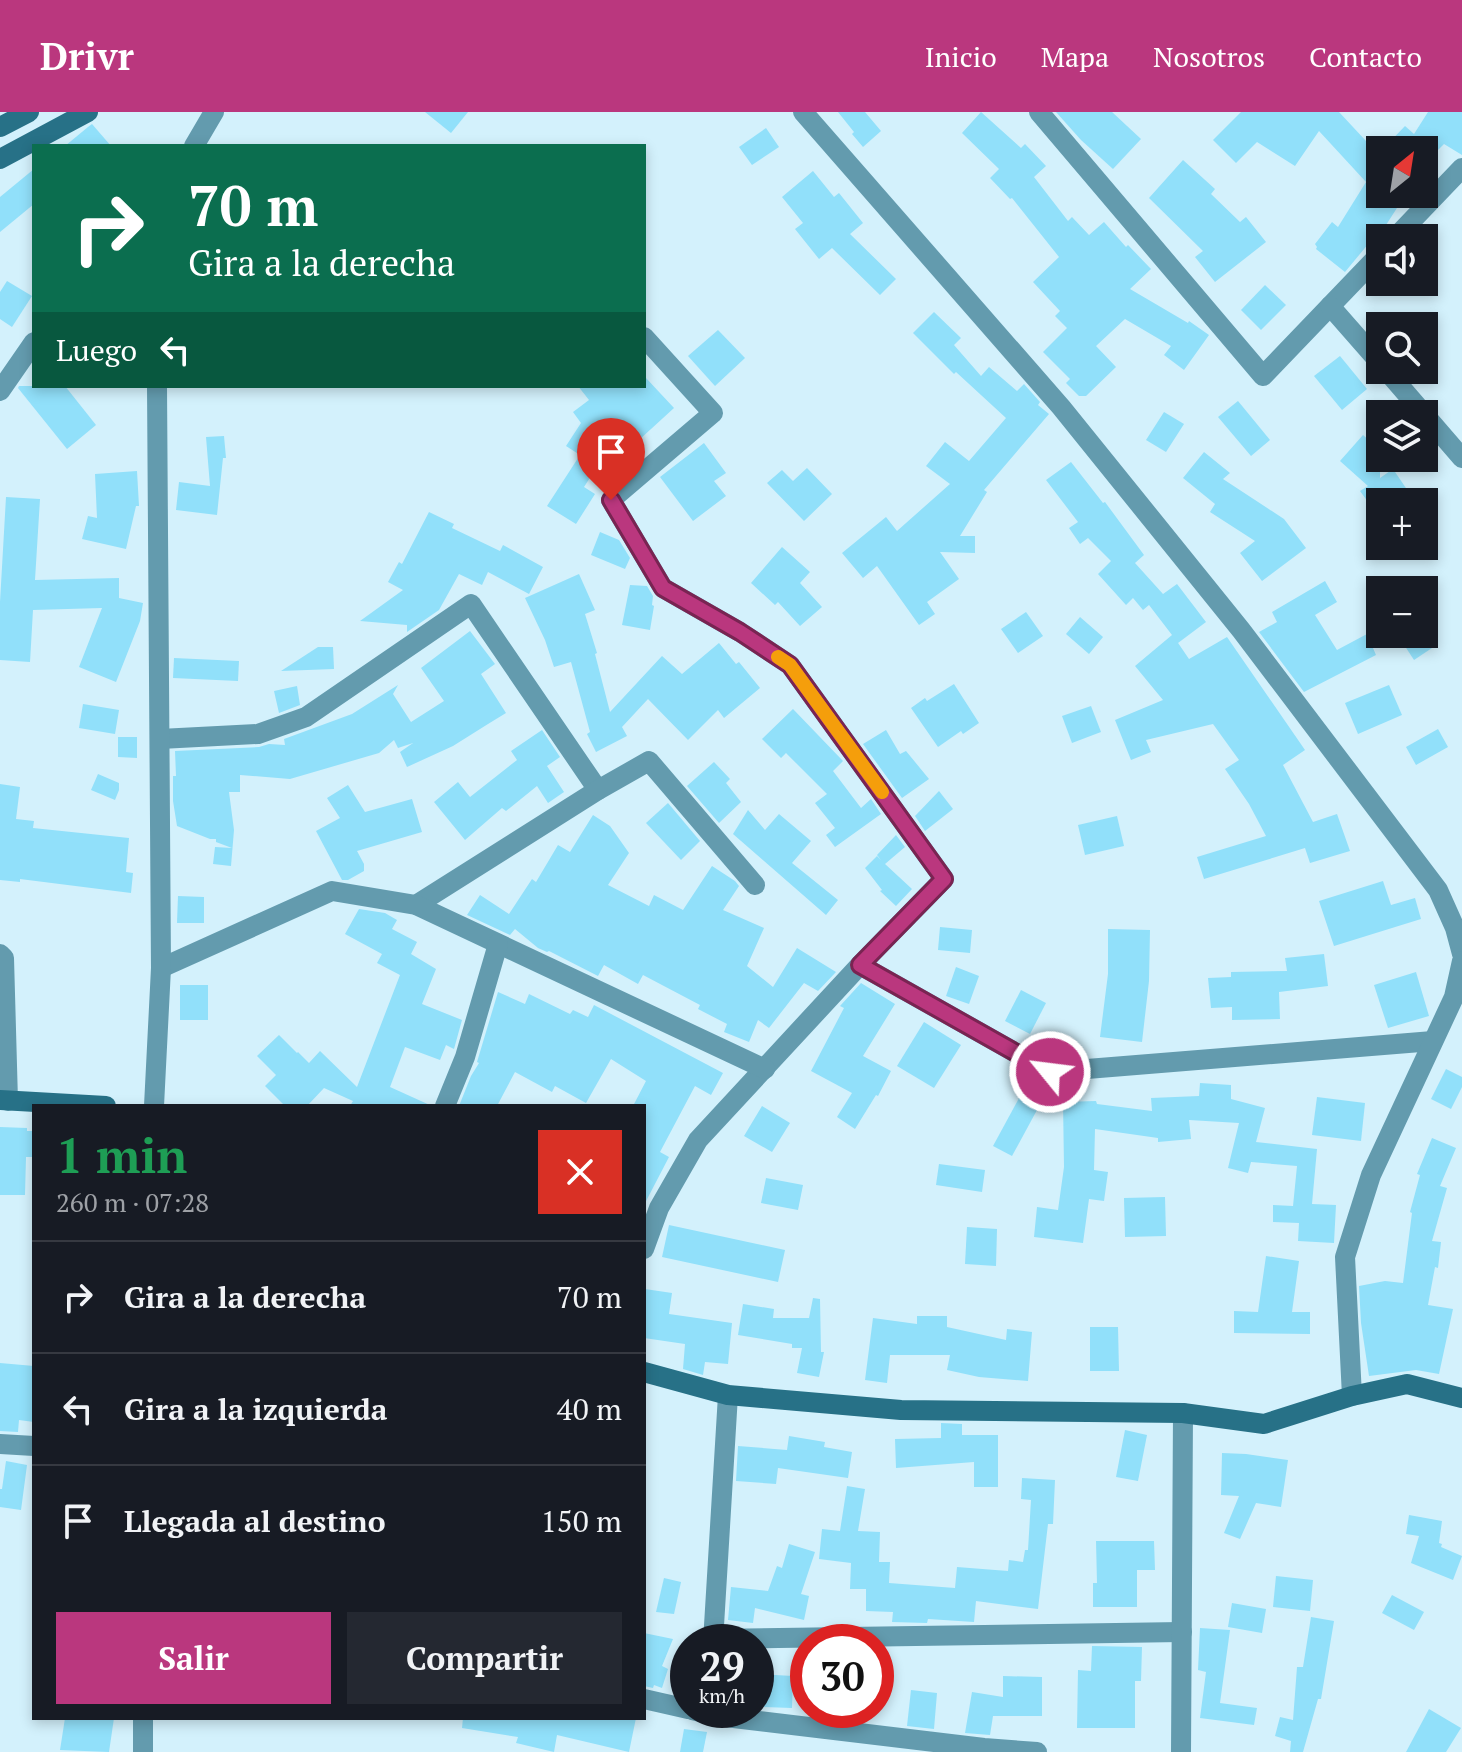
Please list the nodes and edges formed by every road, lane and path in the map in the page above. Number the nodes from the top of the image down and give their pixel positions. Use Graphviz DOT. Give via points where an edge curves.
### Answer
graph roads {
  1 [pos="28,112"];
  2 [pos="88,112"];
  3 [pos="214,112"];
  4 [pos="803,112"];
  5 [pos="1039,112"];
  6 [pos="0,127"];
  7 [pos="195,144"];
  8 [pos="0,159"];
  9 [pos="1462,168"];
  10 [pos="1408,224"];
  11 [pos="1366,269"];
  12 [pos="1330,306"];
  13 [pos="646,339"];
  14 [pos="32,345"];
  15 [pos="1366,347"];
  16 [pos="1398,384"];
  17 [pos="157,388"];
  18 [pos="0,391"];
  19 [pos="1462,458"];
  20 [pos="160,739"];
  21 [pos="598,790"];
  22 [pos="755,885"];
  23 [pos="416,905"];
  24 [pos="498,944"];
  25 [pos="0,954"];
  26 [pos="1462,954"];
  27 [pos="1462,961"];
  28 [pos="860,965"];
  29 [pos="161,968"];
  30 [pos="1433,1041"];
  31 [pos="765,1069"];
  32 [pos="4,1100"];
  33 [pos="72,1104"];
  34 [pos="154,1104"];
  35 [pos="446,1104"];
  36 [pos="646,1244"];
  37 [pos="646,1373"];
  38 [pos="728,1395"];
  39 [pos="1352,1396"];
  40 [pos="1462,1398"];
  41 [pos="1183,1413"];
  42 [pos="0,1444"];
  43 [pos="32,1446"];
  44 [pos="713,1624"];
  45 [pos="1182,1632"];
  46 [pos="774,1639"];
  47 [pos="646,1699"];
  48 [pos="670,1705"];
  49 [pos="143,1720"];
  50 [pos="774,1720"];
  51 [pos="143,1752"];
  52 [pos="1037,1752"];
  53 [pos="1181,1752"];
  1 -- 6 [label="street"];
  2 -- 8 [label="street"];
  3 -- 7 [label="street"];
  4 -- 26 [label="street" via="1061,407 1241,630 1438,890"];
  5 -- 12 [label="street" via="1263,376"];
  9 -- 10 [label="street"];
  11 -- 12 [label="street"];
  12 -- 15 [label="street"];
  13 -- 28 [label="street" via="713,413 611,500 663,588 790,665 944,879"];
  14 -- 18 [label="street"];
  16 -- 19 [label="street"];
  17 -- 20 [label="street"];
  20 -- 21 [label="street" via="258,734 306,717 471,604"];
  20 -- 29 [label="street"];
  21 -- 22 [label="street" via="649,761"];
  21 -- 23 [label="street"];
  23 -- 24 [label="street"];
  23 -- 29 [label="street" via="332,891"];
  24 -- 31 [label="street"];
  24 -- 35 [label="street"];
  25 -- 32 [label="street"];
  27 -- 30 [label="street" via="1454,997"];
  28 -- 30 [label="street" via="1050,1072"];
  28 -- 31 [label="street"];
  29 -- 34 [label="street"];
  30 -- 39 [label="street" via="1371,1175 1345,1257"];
  31 -- 36 [label="street" via="698,1140 659,1208"];
  32 -- 33 [label="street"];
  37 -- 38 [label="street"];
  38 -- 41 [label="street" via="901,1410"];
  38 -- 44 [label="street"];
  39 -- 40 [label="street" via="1407,1384"];
  39 -- 41 [label="street" via="1264,1424"];
  41 -- 45 [label="street"];
  42 -- 43 [label="street"];
  45 -- 46 [label="street"];
  45 -- 53 [label="street"];
  47 -- 48 [label="street"];
  49 -- 51 [label="street"];
  50 -- 52 [label="street"];
}
